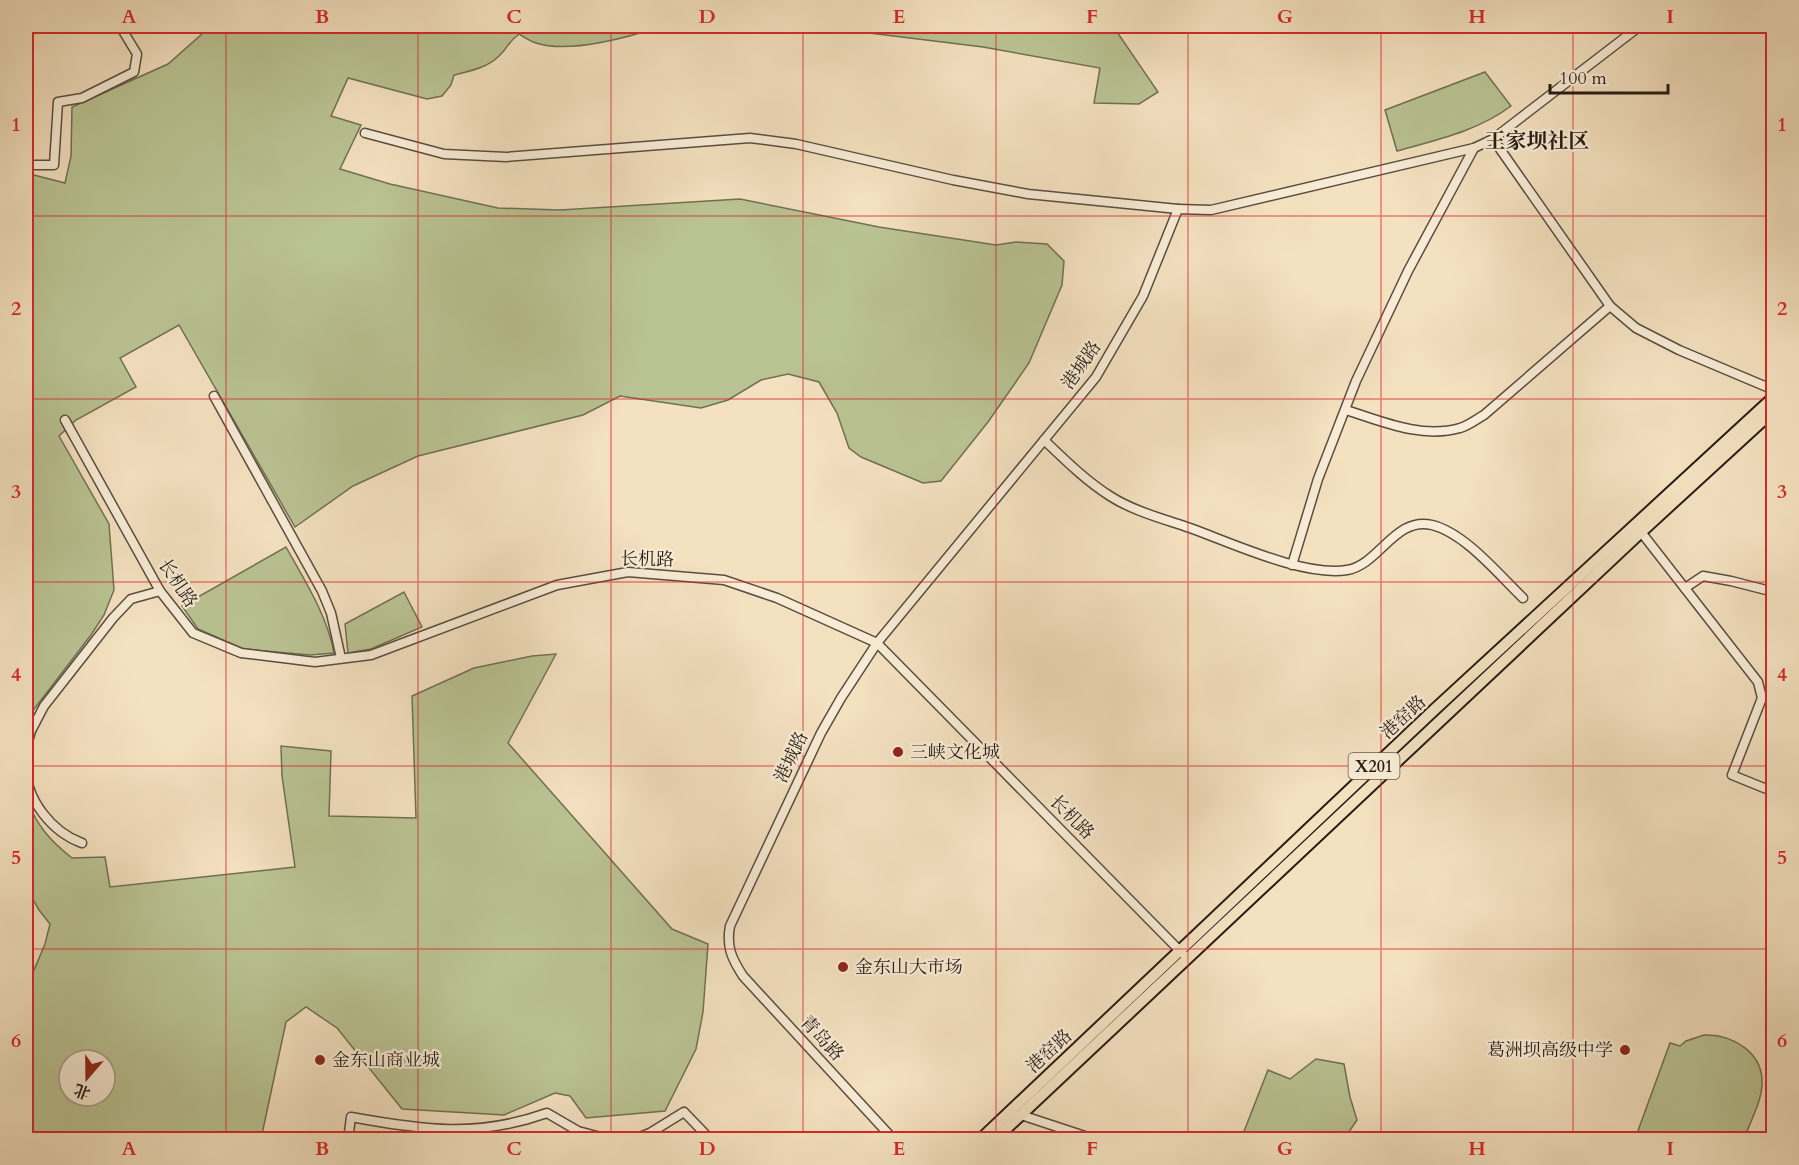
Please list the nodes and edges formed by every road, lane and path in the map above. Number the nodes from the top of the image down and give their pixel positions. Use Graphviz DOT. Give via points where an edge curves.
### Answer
graph roads {
  1 [pos="120,26"];
  2 [pos="1640,26"];
  3 [pos="1772,26"];
  4 [pos="1773,32"];
  5 [pos="365,133"];
  6 [pos="1493,139"];
  7 [pos="1474,148"];
  8 [pos="26,163"];
  9 [pos="1178,209"];
  10 [pos="1610,306"];
  11 [pos="1773,390"];
  12 [pos="214,396"];
  13 [pos="1773,397"];
  14 [pos="1346,410"];
  15 [pos="1773,410"];
  16 [pos="65,420"];
  17 [pos="1044,440"];
  18 [pos="1641,532"];
  19 [pos="1292,565"];
  20 [pos="1684,588"];
  21 [pos="160,591"];
  22 [pos="1773,592"];
  23 [pos="1523,598"];
  24 [pos="877,643"];
  25 [pos="341,658"];
  26 [pos="26,749"];
  27 [pos="26,767"];
  28 [pos="1773,792"];
  29 [pos="82,843"];
  30 [pos="1183,954"];
  31 [pos="730,956"];
  32 [pos="1021,1115"];
  33 [pos="348,1140"];
  34 [pos="612,1140"];
  35 [pos="632,1140"];
  36 [pos="711,1140"];
  37 [pos="894,1140"];
  38 [pos="980,1140"];
  39 [pos="994,1140"];
  40 [pos="1097,1140"];
  1 -- 8 [label="street" via="137,54 134,72 82,98 58,102 54,165"];
  2 -- 6 [label="street"];
  3 -- 4 [label="main road"];
  5 -- 9 [label="street" via="444,154 506,157 750,138 796,144 1028,194"];
  6 -- 7 [label="street"];
  6 -- 10 [label="street"];
  7 -- 9 [label="street" via="1211,210"];
  7 -- 14 [label="street" via="1408,271"];
  9 -- 17 [label="street, 港城路" via="1143,296 1102,367"];
  10 -- 11 [label="street" via="1636,328 1678,350"];
  10 -- 14 [label="street" via="1484,415 1461,428 1410,429"];
  12 -- 25 [label="street" via="322,591"];
  13 -- 30 [label="main road, 港窑路 / X201" via="1434,710"];
  14 -- 19 [label="street" via="1318,479"];
  15 -- 18 [label="main road, 港窑路 / X201"];
  16 -- 21 [label="street, 长机路"];
  17 -- 19 [label="street" via="1111,497"];
  17 -- 24 [label="street, 港城路"];
  18 -- 20 [label="street"];
  18 -- 30 [label="main road, 港窑路 / X201"];
  19 -- 23 [label="street" via="1350,570 1397,534 1413,525 1430,524 1462,539"];
  20 -- 22 [label="street" via="1703,576"];
  20 -- 28 [label="street" via="1758,682 1762,698 1732,776"];
  21 -- 25 [label="street, 长机路" via="193,633 241,653 315,662"];
  21 -- 26 [label="street" via="130,599 113,618 44,706"];
  24 -- 25 [label="street, 长机路" via="777,598 724,580 628,572 557,585 371,655"];
  24 -- 30 [label="street, 长机路"];
  24 -- 31 [label="street, 港城路" via="810,754 730,926"];
  27 -- 29 [label="street" via="30,790 39,806 57,830"];
  30 -- 32 [label="main road, 港窑路 / X201"];
  30 -- 38 [label="main road, 港窑路 / X201"];
  31 -- 37 [label="street, 青岛路" via="743,976"];
  32 -- 39 [label="main road, 港窑路 / X201"];
  32 -- 40 [label="street"];
  33 -- 34 [label="street" via="351,1117 459,1131 519,1123 548,1113 578,1131"];
  35 -- 36 [label="street" via="684,1112"];
}
